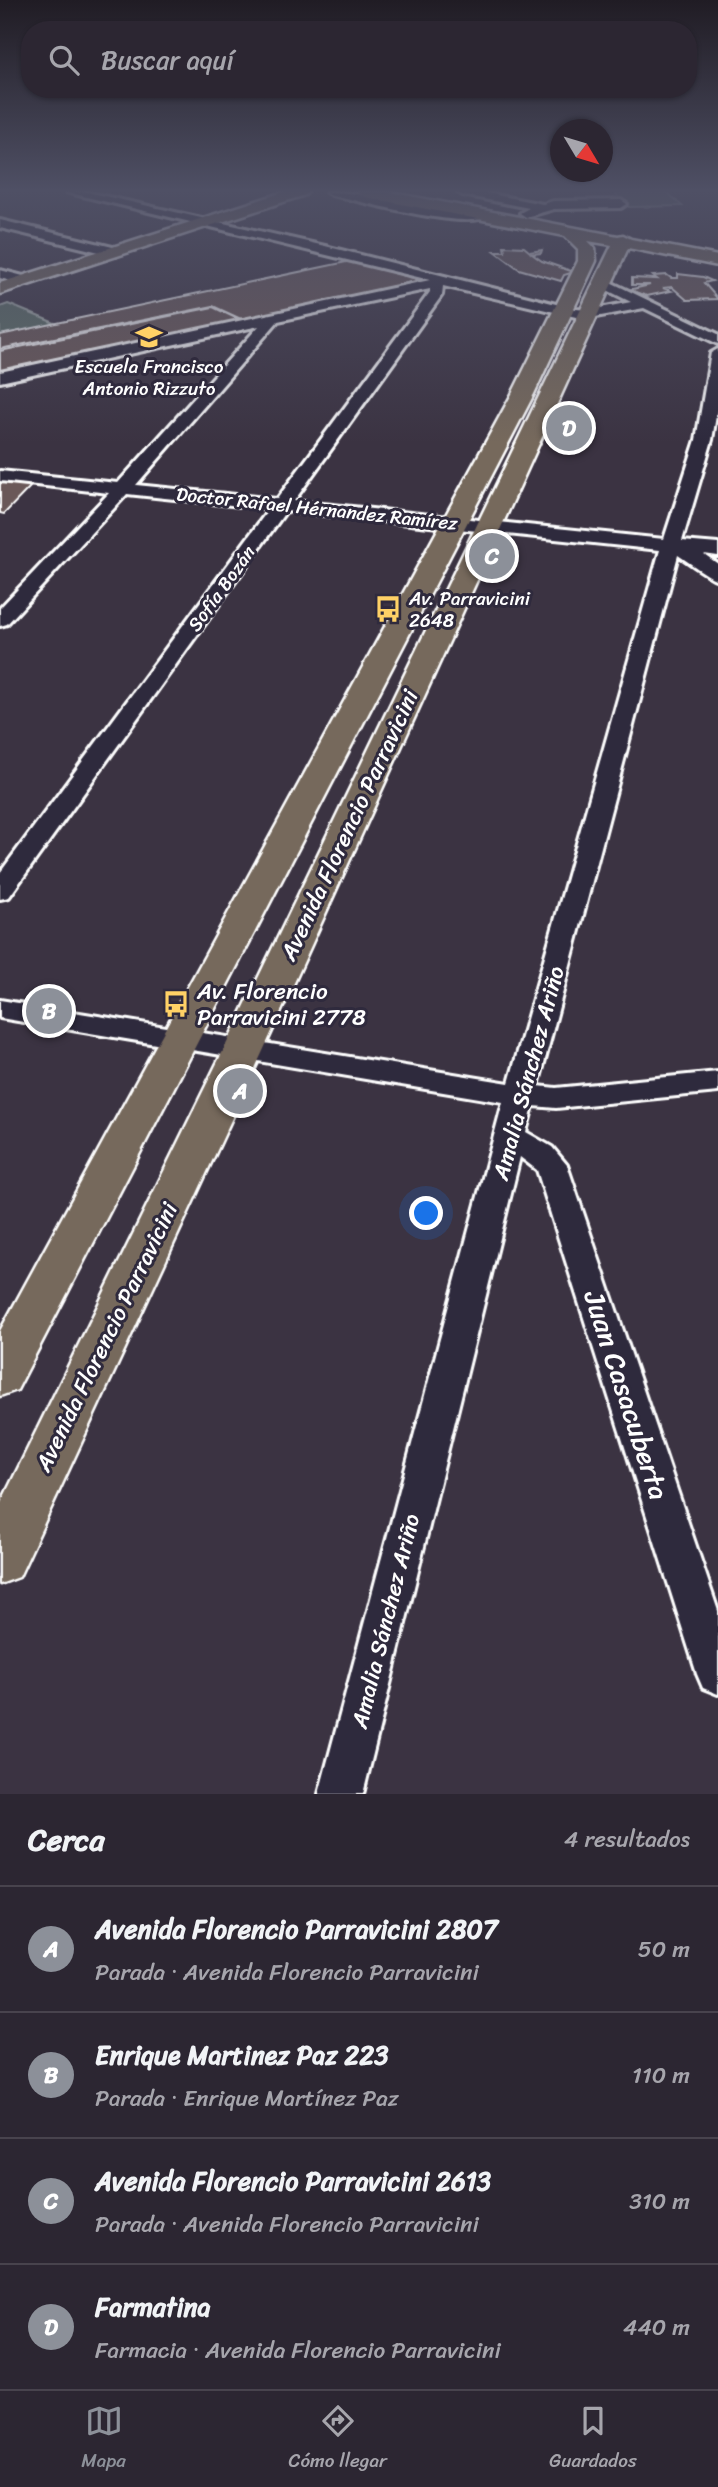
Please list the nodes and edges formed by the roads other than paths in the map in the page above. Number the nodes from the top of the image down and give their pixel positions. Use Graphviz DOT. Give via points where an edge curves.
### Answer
graph roads {
  1 [pos="6,276"];
  2 [pos="42,276"];
  3 [pos="417,276"];
  4 [pos="579,276"];
  5 [pos="607,276"];
  6 [pos="26,281"];
  7 [pos="441,282"];
  8 [pos="604,283"];
  9 [pos="0,289"];
  10 [pos="644,304"];
  11 [pos="563,310"];
  12 [pos="590,314"];
  13 [pos="273,319"];
  14 [pos="718,340"];
  15 [pos="718,353"];
  16 [pos="0,377"];
  17 [pos="715,389"];
  18 [pos="711,440"];
  19 [pos="0,476"];
  20 [pos="124,487"];
  21 [pos="281,504"];
  22 [pos="453,522"];
  23 [pos="488,527"];
  24 [pos="671,545"];
  25 [pos="718,550"];
  26 [pos="718,574"];
  27 [pos="0,620"];
  28 [pos="0,891"];
  29 [pos="0,1009"];
  30 [pos="177,1040"];
  31 [pos="243,1051"];
  32 [pos="718,1082"];
  33 [pos="522,1095"];
  34 [pos="509,1137"];
  35 [pos="0,1376"];
  36 [pos="0,1560"];
  37 [pos="718,1674"];
  38 [pos="341,1794"];
  1 -- 6 [label="street"];
  2 -- 6 [label="main road"];
  3 -- 7 [label="street"];
  4 -- 11 [label="main road, Avenida Florencio Parravicini"];
  5 -- 8 [label="main road, Avenida Florencio Parravicini"];
  6 -- 9 [label="main road"];
  7 -- 11 [label="street"];
  7 -- 13 [label="street"];
  7 -- 21 [label="street, Sofía Bozán"];
  8 -- 10 [label="street"];
  8 -- 12 [label="main road, Avenida Florencio Parravicini"];
  10 -- 12 [label="street"];
  10 -- 14 [label="street"];
  11 -- 12 [label="street"];
  11 -- 22 [label="main road, Avenida Florencio Parravicini" via="499,441"];
  12 -- 23 [label="main road, Avenida Florencio Parravicini"];
  13 -- 16 [label="street"];
  13 -- 20 [label="street"];
  15 -- 17 [label="street, Amalia Sánchez Ariño"];
  17 -- 18 [label="street, Amalia Sánchez Ariño"];
  18 -- 24 [label="street, Amalia Sánchez Ariño"];
  19 -- 20 [label="street, Doctor Rafael Hérnandez Ramírez"];
  20 -- 21 [label="street, Doctor Rafael Hérnandez Ramírez"];
  20 -- 27 [label="street"];
  21 -- 22 [label="street, Doctor Rafael Hérnandez Ramírez"];
  21 -- 28 [label="street, Sofía Bozán"];
  22 -- 23 [label="street, Doctor Rafael Hérnandez Ramírez"];
  22 -- 30 [label="main road, Avenida Florencio Parravicini"];
  23 -- 24 [label="street, Doctor Rafael Hérnandez Ramírez"];
  23 -- 31 [label="main road, Avenida Florencio Parravicini"];
  24 -- 25 [label="street, Doctor Rafael Hérnandez Ramírez"];
  24 -- 26 [label="street"];
  24 -- 33 [label="street, Amalia Sánchez Ariño"];
  29 -- 30 [label="street"];
  30 -- 31 [label="street"];
  30 -- 35 [label="main road, Avenida Florencio Parravicini"];
  31 -- 33 [label="street"];
  31 -- 36 [label="main road, Avenida Florencio Parravicini"];
  32 -- 33 [label="street" via="556,1098"];
  33 -- 34 [label="street, Amalia Sánchez Ariño"];
  34 -- 37 [label="street, Juan Casacuberta" via="551,1165"];
  34 -- 38 [label="street, Amalia Sánchez Ariño"];
}
